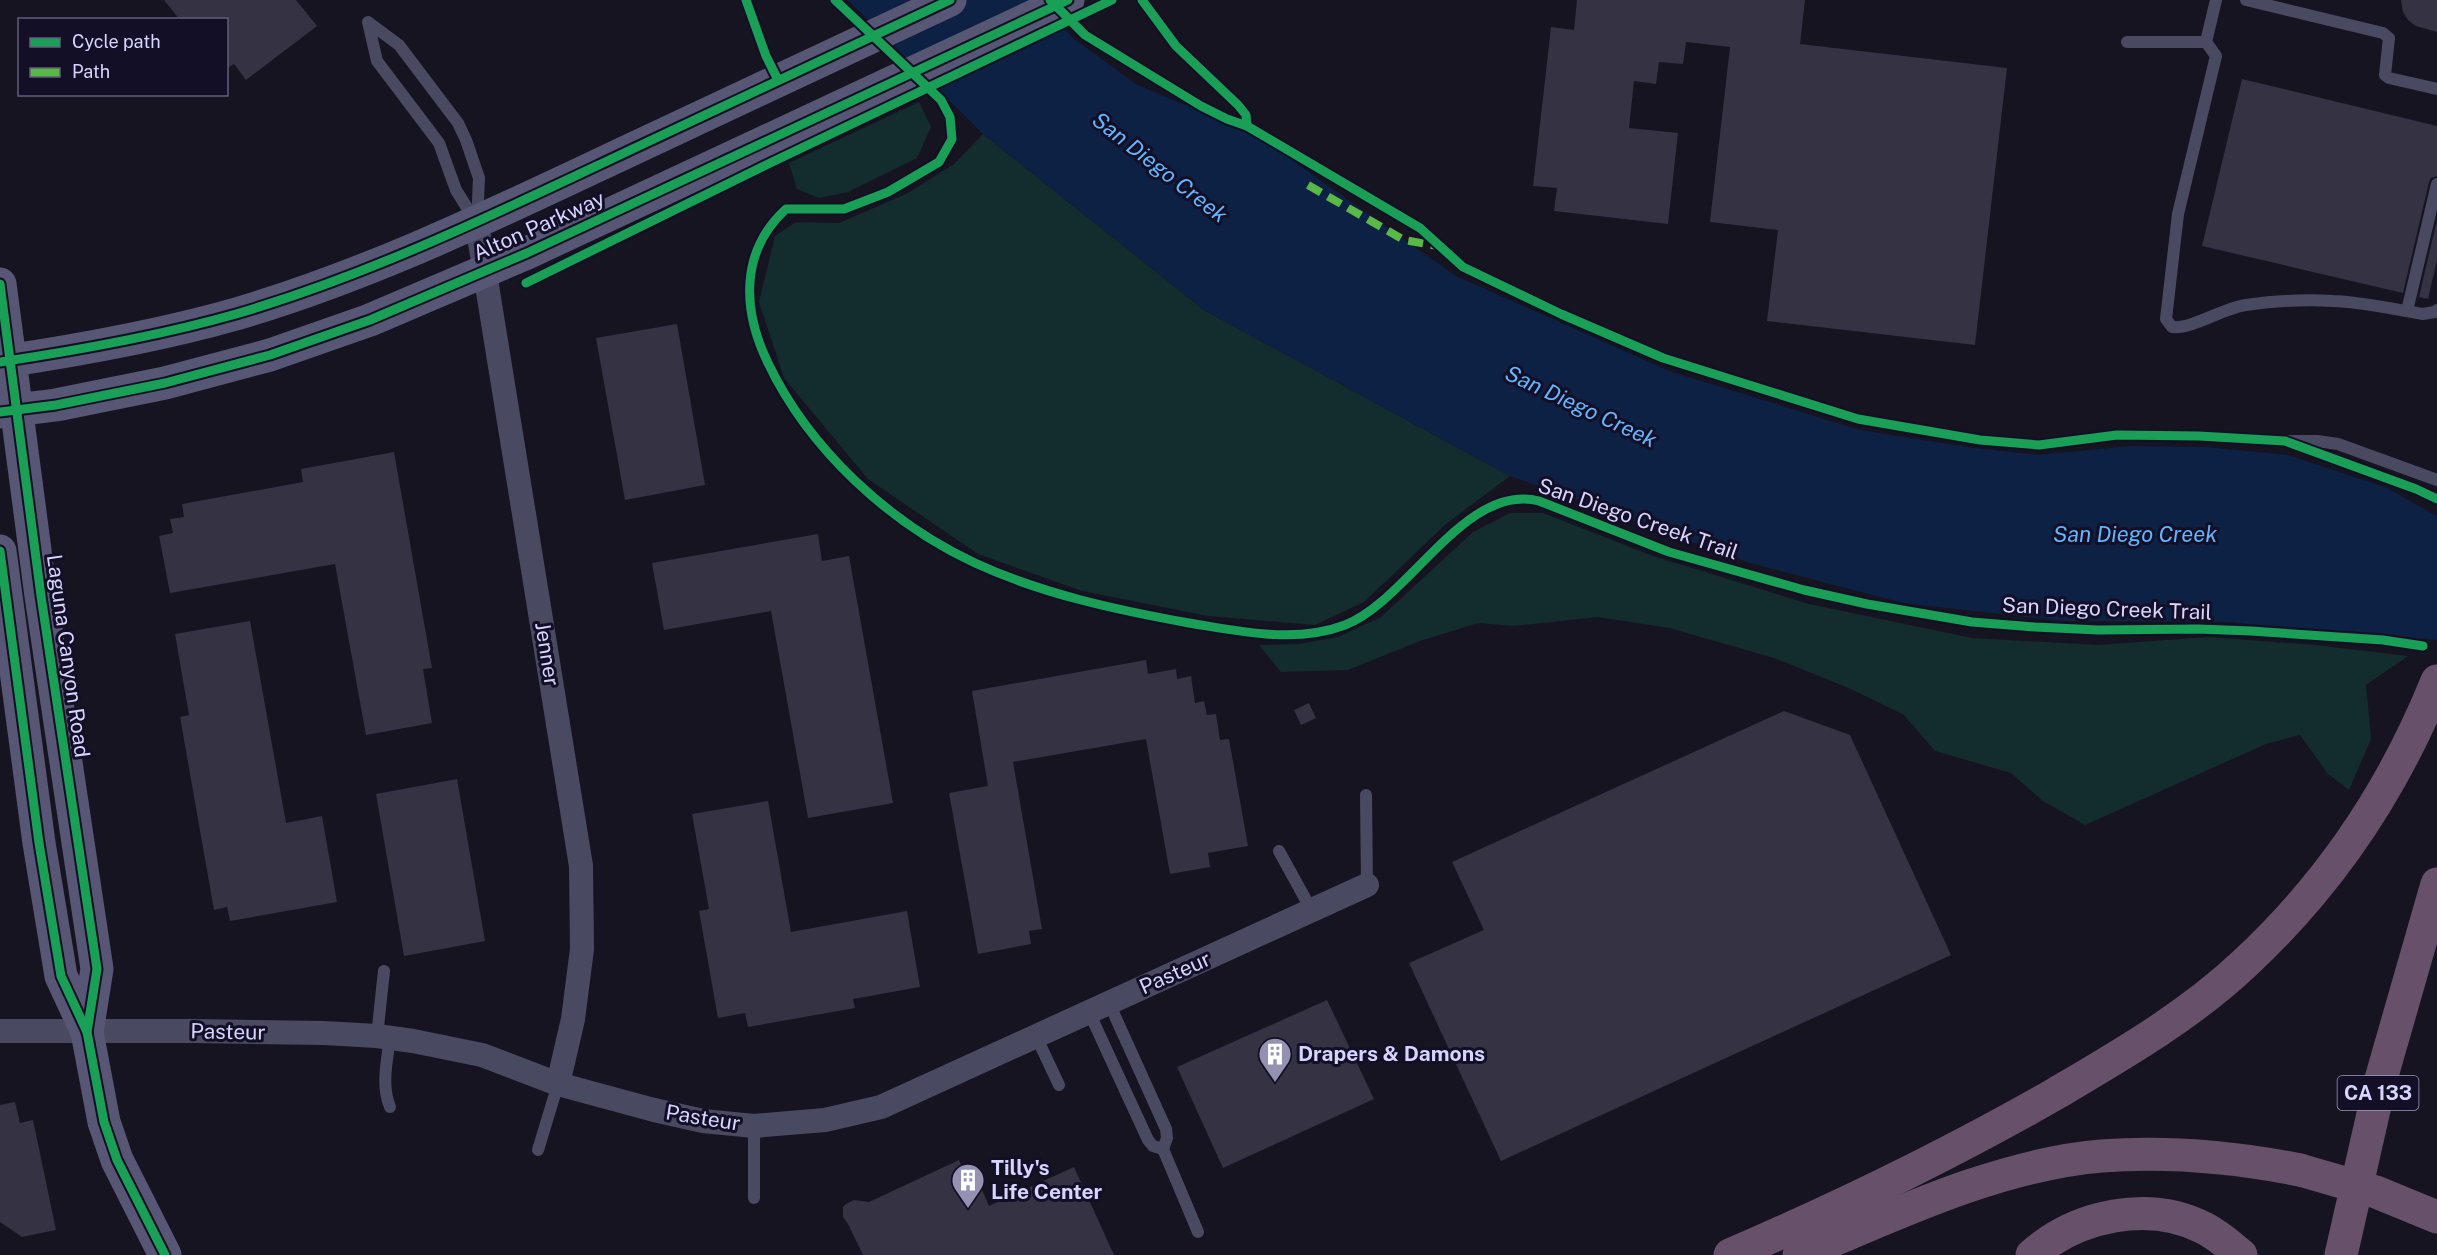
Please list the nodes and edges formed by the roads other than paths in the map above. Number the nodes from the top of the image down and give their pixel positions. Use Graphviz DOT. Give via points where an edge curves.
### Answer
graph roads {
  1 [pos="950,0"];
  2 [pos="1068,0"];
  3 [pos="2216,0"];
  4 [pos="2246,0"];
  5 [pos="2127,42"];
  6 [pos="2206,42"];
  7 [pos="2437,89"];
  8 [pos="2437,184"];
  9 [pos="477,224"];
  10 [pos="485,270"];
  11 [pos="0,284"];
  12 [pos="2437,310"];
  13 [pos="2407,311"];
  14 [pos="5,361"];
  15 [pos="8,411"];
  16 [pos="2285,441"];
  17 [pos="2437,480"];
  18 [pos="0,550"];
  19 [pos="2437,681"];
  20 [pos="1366,795"];
  21 [pos="1280,851"];
  22 [pos="2437,884"];
  23 [pos="1367,885"];
  24 [pos="1312,911"];
  25 [pos="384,971"];
  26 [pos="1099,1008"];
  27 [pos="0,1031"];
  28 [pos="87,1032"];
  29 [pos="1036,1036"];
  30 [pos="383,1037"];
  31 [pos="558,1084"];
  32 [pos="1059,1085"];
  33 [pos="390,1107"];
  34 [pos="754,1126"];
  35 [pos="1163,1149"];
  36 [pos="538,1150"];
  37 [pos="754,1198"];
  38 [pos="2437,1217"];
  39 [pos="1198,1232"];
  40 [pos="165,1255"];
  41 [pos="1730,1255"];
  42 [pos="1799,1255"];
  43 [pos="2032,1255"];
  44 [pos="2241,1255"];
  45 [pos="2341,1255"];
  1 -- 9 [label="main road, Alton Parkway"];
  2 -- 10 [label="main road, Alton Parkway"];
  3 -- 6 [label="lane"];
  4 -- 7 [label="lane" via="2383,33 2390,45 2385,75"];
  5 -- 6 [label="lane"];
  6 -- 13 [label="lane" via="2216,56 2178,214 2166,319 2172,327 2182,328 2243,305 2284,301 2334,301"];
  8 -- 13 [label="lane"];
  9 -- 9 [label="lane" via="479,178 458,123 399,45 368,22 377,61 440,143 456,190"];
  9 -- 10 [label="street, Jenner"];
  9 -- 14 [label="main road, Alton Parkway" via="237,314 112,344"];
  10 -- 15 [label="main road, Alton Parkway" via="380,316 270,355 138,389"];
  10 -- 31 [label="street, Jenner" via="581,866 582,949 573,1020"];
  11 -- 14 [label="main road, Laguna Canyon Road"];
  12 -- 13 [label="lane" via="2423,314"];
  14 -- 15 [label="main road, Laguna Canyon Road"];
  15 -- 28 [label="main road, Laguna Canyon Road" via="41,596 97,969"];
  16 -- 17 [label="lane" via="2338,444"];
  18 -- 28 [label="main road, Laguna Canyon Road" via="61,976"];
  19 -- 41 [label="highway" via="2411,742 2356,835 2293,914 2214,990 2149,1037 2011,1119 1882,1186"];
  20 -- 23 [label="lane"];
  21 -- 24 [label="lane"];
  22 -- 45 [label="highway, CA 133" via="2382,1079"];
  23 -- 24 [label="street, Pasteur"];
  24 -- 26 [label="street, Pasteur"];
  25 -- 30 [label="lane"];
  26 -- 29 [label="street, Pasteur"];
  26 -- 35 [label="lane" via="1148,1140"];
  26 -- 35 [label="lane" via="1166,1129"];
  27 -- 28 [label="street, Pasteur"];
  28 -- 30 [label="street, Pasteur" via="194,1030"];
  28 -- 40 [label="main road, Laguna Canyon Road" via="102,1113 117,1160"];
  29 -- 32 [label="lane"];
  29 -- 34 [label="street, Pasteur" via="881,1107 825,1120"];
  30 -- 31 [label="street, Pasteur" via="482,1055"];
  30 -- 33 [label="lane"];
  31 -- 34 [label="street, Pasteur" via="683,1117"];
  31 -- 36 [label="lane"];
  34 -- 37 [label="lane"];
  35 -- 39 [label="lane"];
  38 -- 42 [label="highway, bridge" via="2376,1192 2251,1160 2210,1155 2099,1156 1971,1186"];
  43 -- 44 [label="highway" via="2060,1234 2082,1224 2105,1217 2157,1214 2204,1228"];
}
